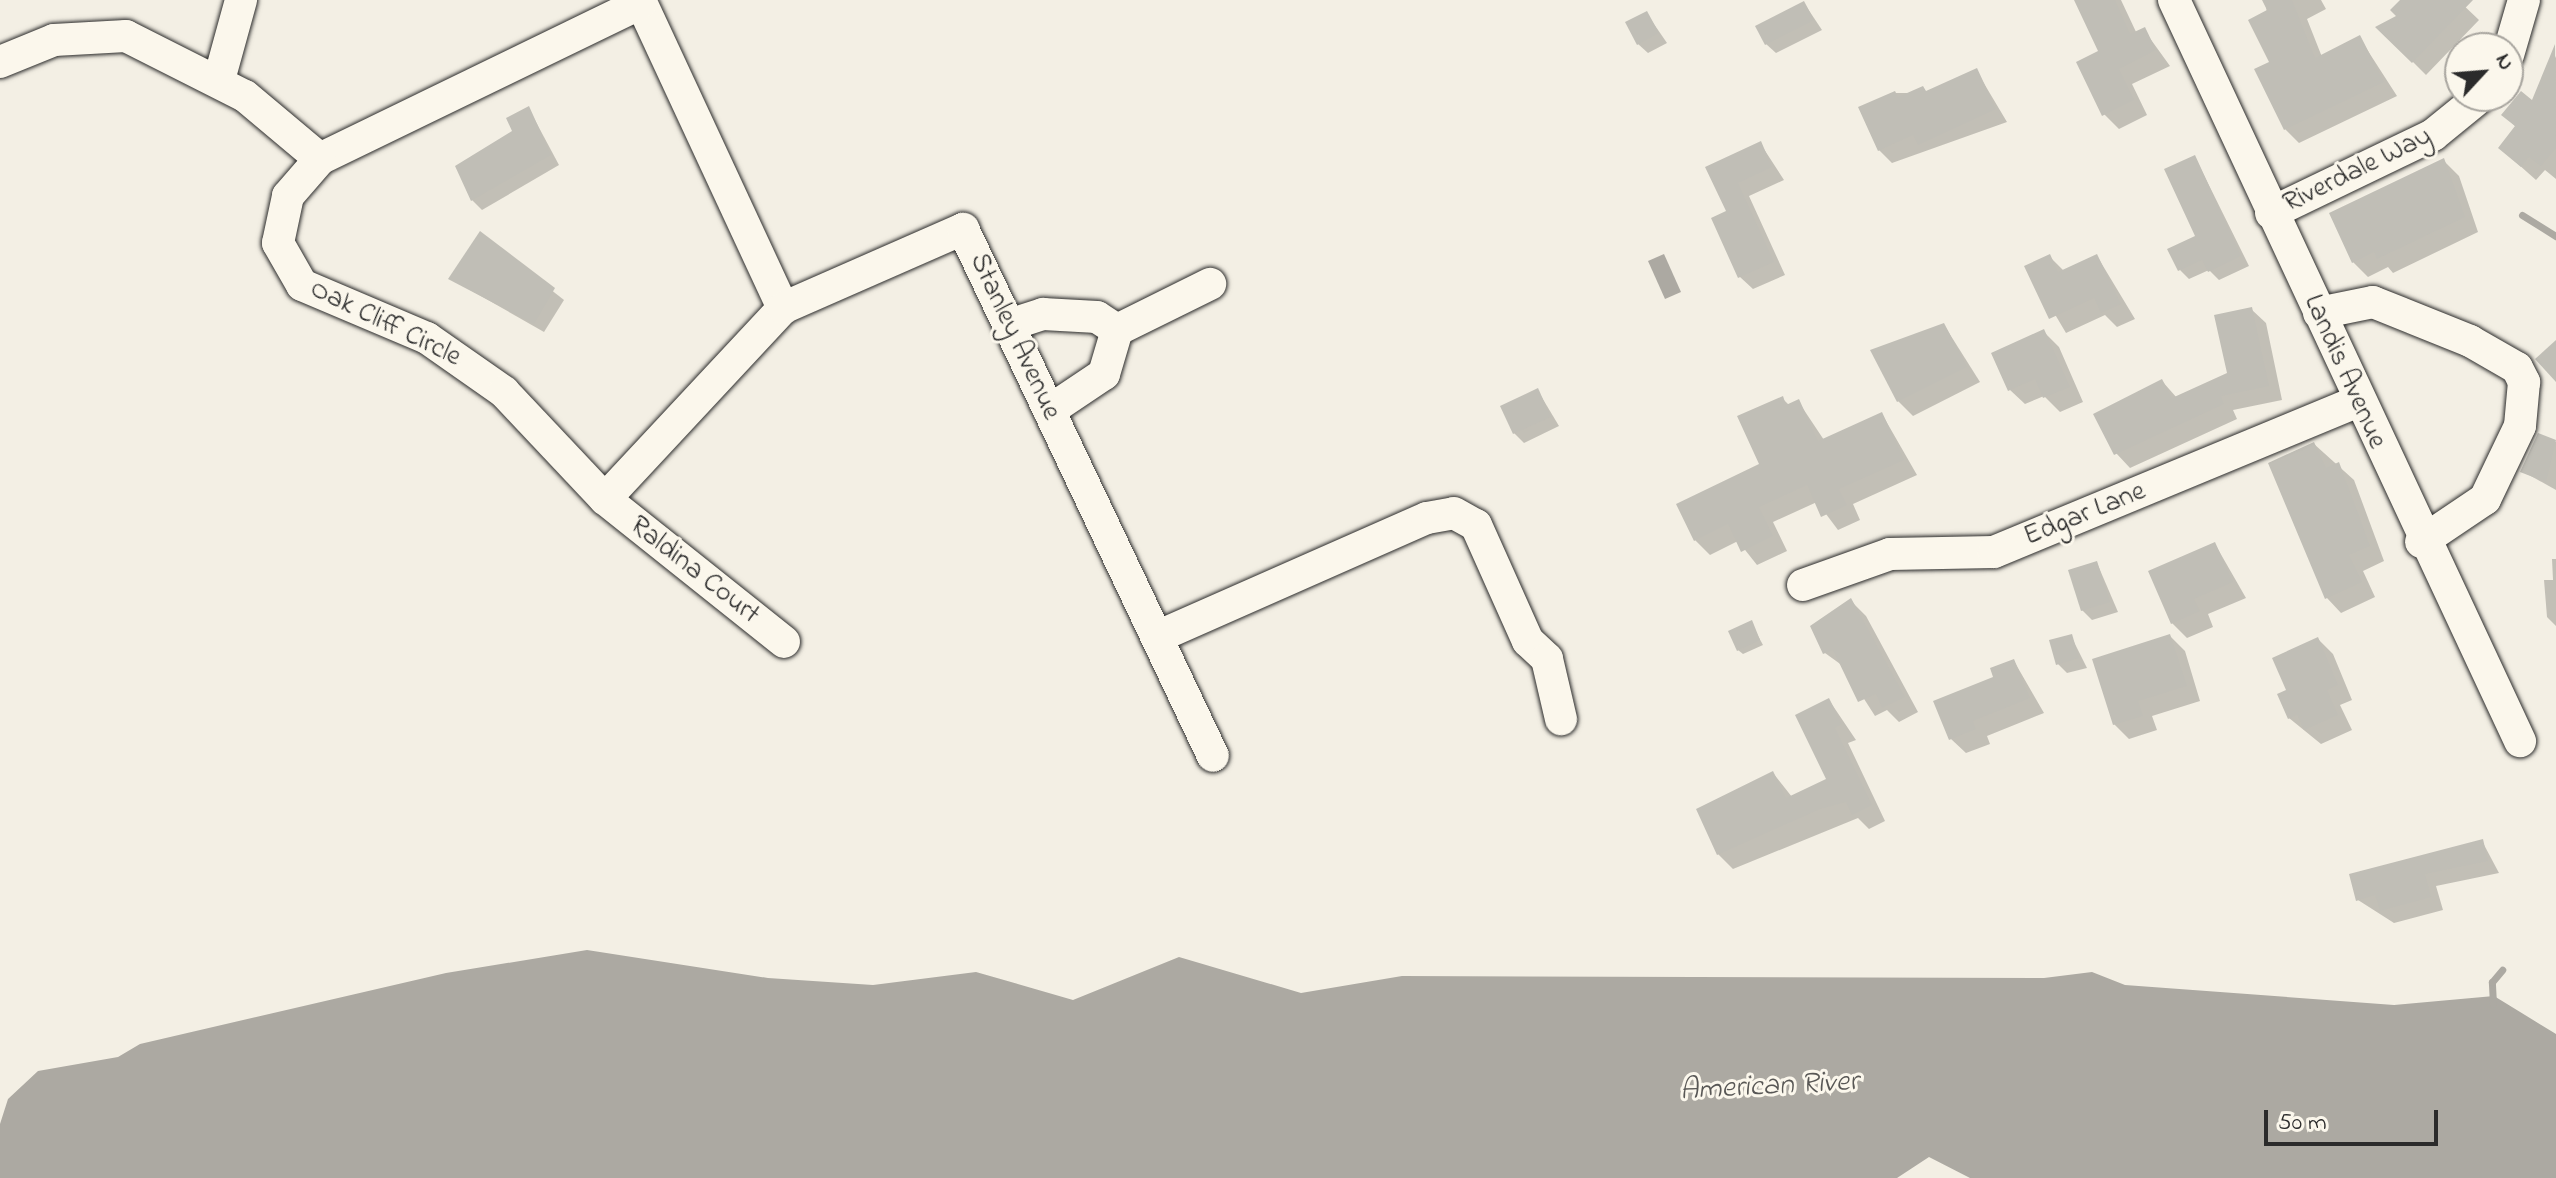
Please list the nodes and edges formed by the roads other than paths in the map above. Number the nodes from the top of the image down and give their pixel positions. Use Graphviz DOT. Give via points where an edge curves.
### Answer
graph roads {
  1 [pos="241,0"];
  2 [pos="2174,0"];
  3 [pos="2524,0"];
  4 [pos="640,1"];
  5 [pos="2515,32"];
  6 [pos="0,62"];
  7 [pos="219,80"];
  8 [pos="2461,112"];
  9 [pos="320,159"];
  10 [pos="2271,213"];
  11 [pos="1210,284"];
  12 [pos="783,308"];
  13 [pos="2319,313"];
  14 [pos="1009,325"];
  15 [pos="1117,330"];
  16 [pos="2357,402"];
  17 [pos="1049,411"];
  18 [pos="605,499"];
  19 [pos="2421,542"];
  20 [pos="1803,585"];
  21 [pos="1157,637"];
  22 [pos="784,642"];
  23 [pos="1561,719"];
  24 [pos="2520,741"];
  25 [pos="1213,756"];
  1 -- 7 [label="street"];
  2 -- 10 [label="street, Landis Avenue"];
  3 -- 5 [label="street"];
  4 -- 9 [label="street, Oak Cliff Circle"];
  4 -- 12 [label="street"];
  6 -- 7 [label="street" via="86,34 126,36"];
  7 -- 9 [label="street"];
  8 -- 10 [label="street, Riverdale Way" via="2433,135"];
  9 -- 18 [label="street, Oak Cliff Circle" via="281,211 278,243 291,273 316,293 385,317 467,363 539,425"];
  10 -- 13 [label="street, Landis Avenue"];
  11 -- 15 [label="street"];
  12 -- 14 [label="street, Stanley Avenue" via="963,229"];
  12 -- 18 [label="street"];
  13 -- 16 [label="street, Landis Avenue"];
  13 -- 19 [label="street" via="2373,302 2470,341 2517,368 2524,382 2520,426 2492,488"];
  14 -- 15 [label="street" via="1043,314 1097,317"];
  14 -- 17 [label="street, Stanley Avenue"];
  15 -- 17 [label="street" via="1104,374"];
  16 -- 19 [label="street, Landis Avenue"];
  16 -- 20 [label="street, Edgar Lane" via="1994,552 1890,554"];
  17 -- 21 [label="street, Stanley Avenue"];
  18 -- 22 [label="street, Raldina Court"];
  19 -- 24 [label="street, Landis Avenue"];
  21 -- 23 [label="street" via="1427,518 1454,513 1476,525 1528,641 1547,659"];
  21 -- 25 [label="street, Stanley Avenue"];
}
